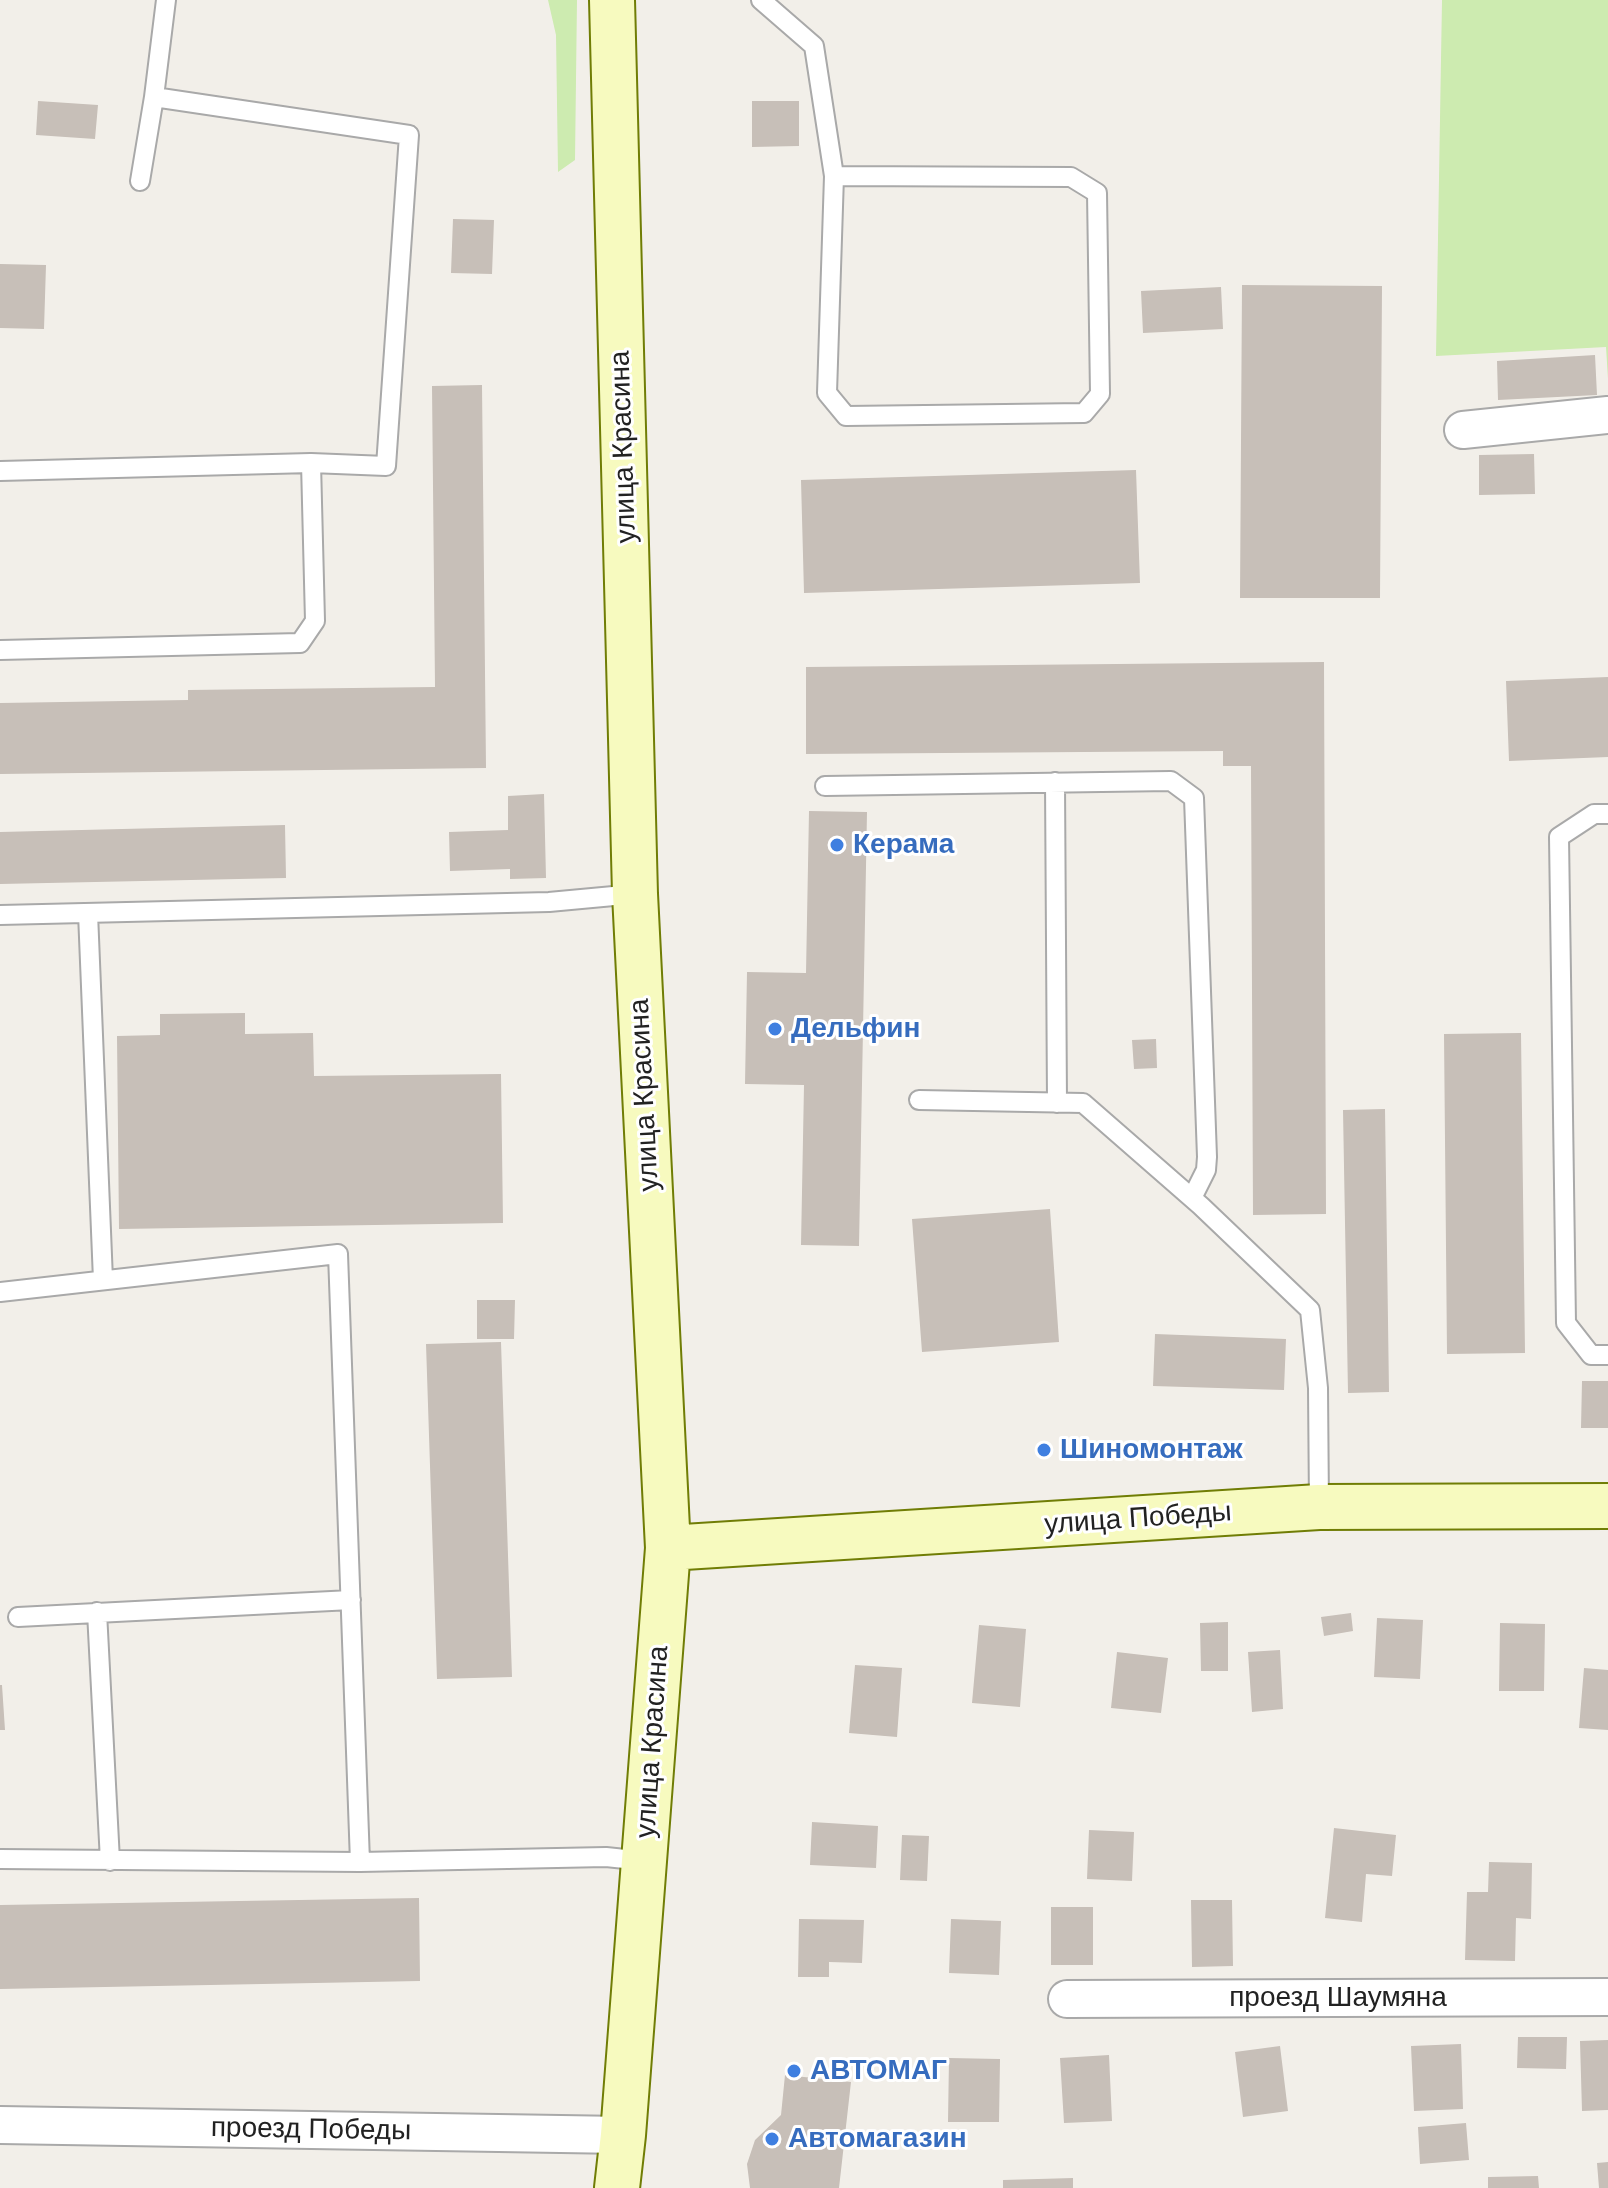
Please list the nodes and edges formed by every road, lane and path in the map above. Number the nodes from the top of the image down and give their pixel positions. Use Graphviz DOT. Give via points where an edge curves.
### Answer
graph roads {
  1 [pos="166,0"];
  2 [pos="612,0"];
  3 [pos="761,0"];
  4 [pos="154,97"];
  5 [pos="834,176"];
  6 [pos="140,181"];
  7 [pos="1608,415"];
  8 [pos="1463,430"];
  9 [pos="311,463"];
  10 [pos="0,471"];
  11 [pos="0,650"];
  12 [pos="1055,782"];
  13 [pos="825,786"];
  14 [pos="1608,814"];
  15 [pos="635,894"];
  16 [pos="88,913"];
  17 [pos="0,915"];
  18 [pos="919,1100"];
  19 [pos="1057,1103"];
  20 [pos="1192,1198"];
  21 [pos="103,1280"];
  22 [pos="0,1292"];
  23 [pos="1608,1355"];
  24 [pos="1608,1506"];
  25 [pos="1319,1507"];
  26 [pos="668,1548"];
  27 [pos="351,1600"];
  28 [pos="97,1612"];
  29 [pos="18,1617"];
  30 [pos="0,1859"];
  31 [pos="110,1861"];
  32 [pos="644,1861"];
  33 [pos="360,1862"];
  34 [pos="1608,1997"];
  35 [pos="1067,1999"];
  36 [pos="0,2125"];
  37 [pos="623,2135"];
  38 [pos="617,2188"];
  1 -- 4 [label="lane"];
  2 -- 15 [label="street, улица Красина"];
  3 -- 5 [label="lane" via="814,46"];
  4 -- 6 [label="lane"];
  4 -- 9 [label="lane" via="409,135 386,466"];
  5 -- 5 [label="lane" via="827,393 846,416 1084,413 1100,394 1097,193 1071,177"];
  7 -- 8 [label="street"];
  9 -- 10 [label="lane"];
  9 -- 11 [label="lane" via="315,621 300,643"];
  12 -- 13 [label="lane"];
  12 -- 19 [label="lane"];
  12 -- 20 [label="lane" via="1171,781 1194,798 1207,1157"];
  14 -- 23 [label="lane" via="1594,814 1559,837 1566,1323 1591,1355"];
  15 -- 16 [label="lane" via="549,902"];
  15 -- 26 [label="street, улица Красина"];
  16 -- 17 [label="lane"];
  16 -- 21 [label="lane"];
  18 -- 19 [label="lane"];
  19 -- 20 [label="lane" via="1083,1103"];
  20 -- 25 [label="lane" via="1310,1310 1318,1388"];
  21 -- 22 [label="lane"];
  21 -- 27 [label="lane" via="338,1254"];
  24 -- 25 [label="street, улица Победы"];
  25 -- 26 [label="street, улица Победы"];
  26 -- 32 [label="street, улица Красина"];
  27 -- 28 [label="lane"];
  27 -- 33 [label="lane"];
  28 -- 29 [label="lane"];
  28 -- 31 [label="lane"];
  30 -- 31 [label="lane"];
  31 -- 33 [label="lane"];
  32 -- 33 [label="lane" via="606,1857"];
  32 -- 37 [label="street, улица Красина"];
  34 -- 35 [label="street, проезд Шаумяна"];
  36 -- 37 [label="street, проезд Победы"];
  37 -- 38 [label="street, улица Красина"];
}
